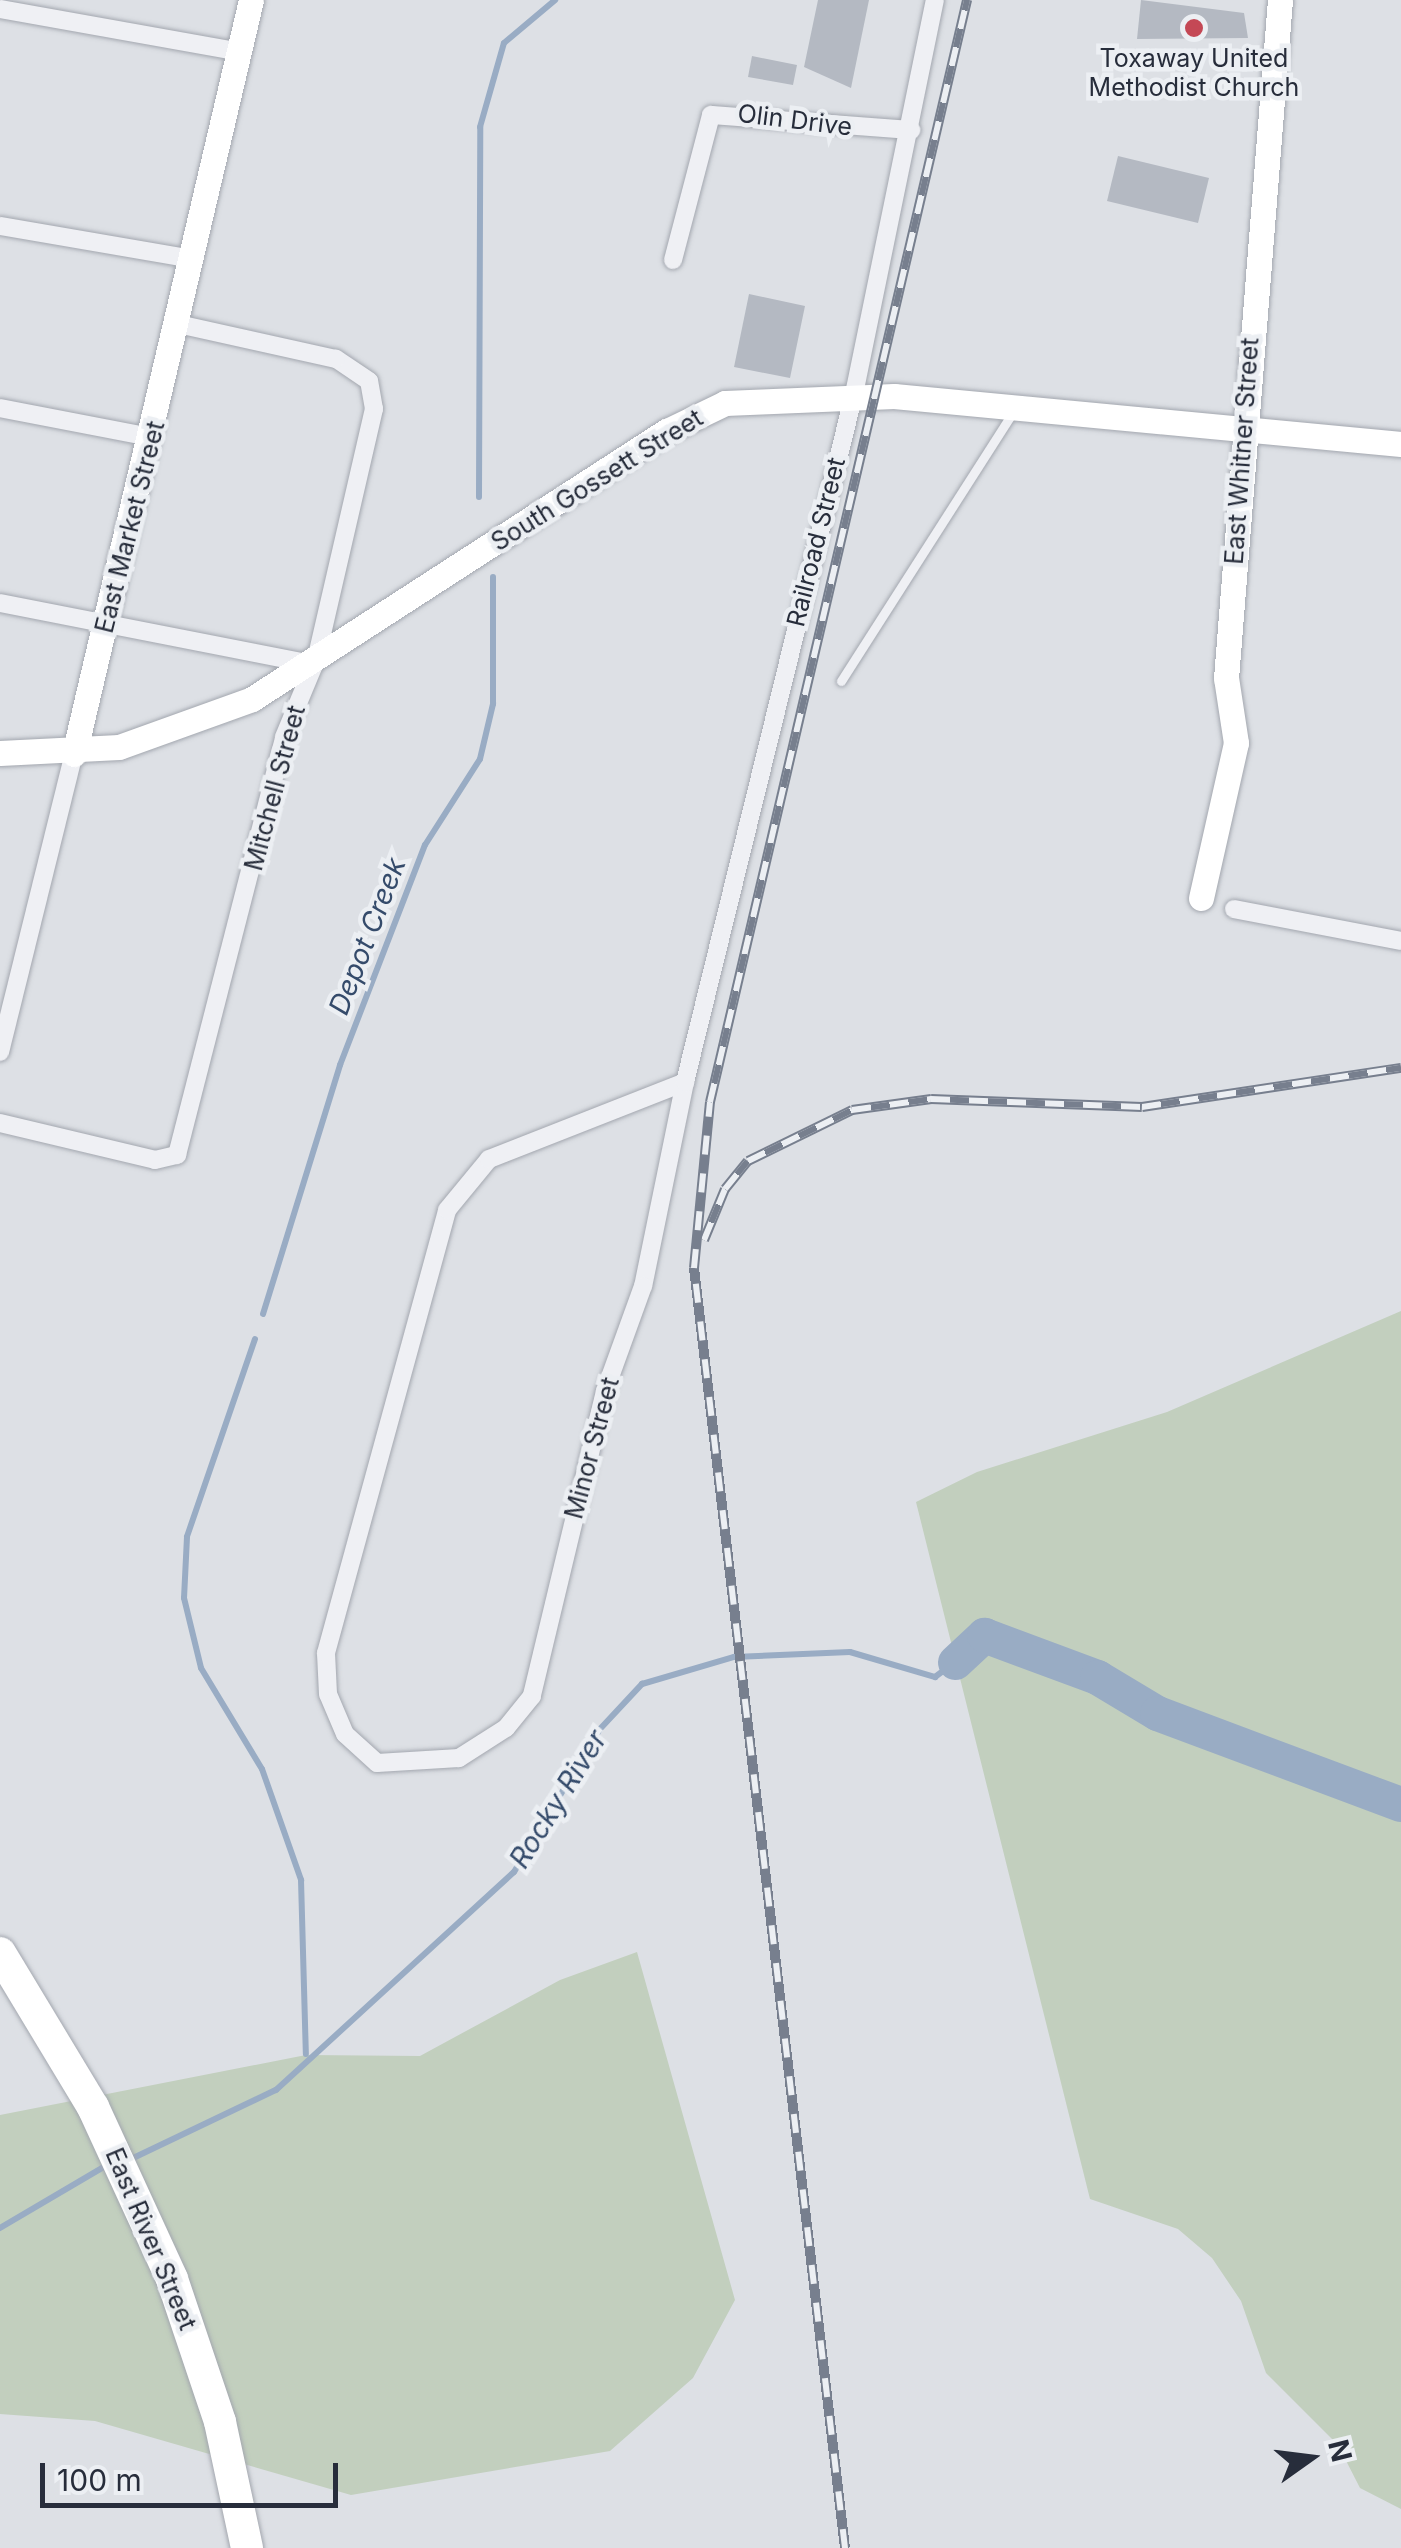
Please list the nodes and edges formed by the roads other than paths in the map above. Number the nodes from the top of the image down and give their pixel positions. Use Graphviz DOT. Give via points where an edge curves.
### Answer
graph roads {
  1 [pos="252,0"];
  2 [pos="934,0"];
  3 [pos="1280,0"];
  4 [pos="12,7"];
  5 [pos="241,52"];
  6 [pos="911,130"];
  7 [pos="0,226"];
  8 [pos="193,259"];
  9 [pos="673,260"];
  10 [pos="178,324"];
  11 [pos="854,394"];
  12 [pos="0,408"];
  13 [pos="1015,408"];
  14 [pos="1242,431"];
  15 [pos="152,437"];
  16 [pos="1401,444"];
  17 [pos="0,603"];
  18 [pos="108,620"];
  19 [pos="312,664"];
  20 [pos="841,681"];
  21 [pos="0,753"];
  22 [pos="74,754"];
  23 [pos="1202,898"];
  24 [pos="1234,908"];
  25 [pos="1401,941"];
  26 [pos="0,1052"];
  27 [pos="684,1082"];
  28 [pos="0,1123"];
  29 [pos="0,1953"];
  30 [pos="248,2548"];
  1 -- 5 [label="street, East Market Street"];
  2 -- 6 [label="street, Railroad Street"];
  3 -- 14 [label="street, East Whitner Street"];
  4 -- 5 [label="street"];
  5 -- 8 [label="street, East Market Street"];
  6 -- 9 [label="street, Olin Drive" via="710,115"];
  6 -- 11 [label="street, Railroad Street"];
  7 -- 8 [label="street"];
  8 -- 10 [label="street, East Market Street"];
  10 -- 15 [label="street, East Market Street"];
  10 -- 19 [label="street, Mitchell Street" via="336,359 369,381 374,409"];
  11 -- 13 [label="street, South Gossett Street"];
  11 -- 19 [label="street, South Gossett Street" via="754,397 694,416"];
  11 -- 27 [label="street, Railroad Street"];
  12 -- 15 [label="street"];
  13 -- 14 [label="street, South Gossett Street"];
  13 -- 20 [label="lane"];
  14 -- 16 [label="street, South Gossett Street"];
  14 -- 23 [label="street, East Whitner Street" via="1226,678 1236,743"];
  15 -- 18 [label="street, East Market Street"];
  17 -- 18 [label="street"];
  18 -- 19 [label="street"];
  18 -- 22 [label="street, East Market Street"];
  19 -- 22 [label="street, South Gossett Street" via="172,732"];
  19 -- 28 [label="street, Mitchell Street" via="284,737 178,1156 155,1160"];
  21 -- 22 [label="street, South Gossett Street"];
  22 -- 26 [label="street, East Market Street"];
  24 -- 25 [label="street"];
  27 -- 27 [label="street, Minor Street" via="489,1158 447,1210 326,1653 328,1694 345,1734 377,1764 459,1758 506,1728 532,1696 605,1391 643,1286"];
  29 -- 30 [label="highway, East River Street" via="93,2107 172,2279 220,2422"];
}
